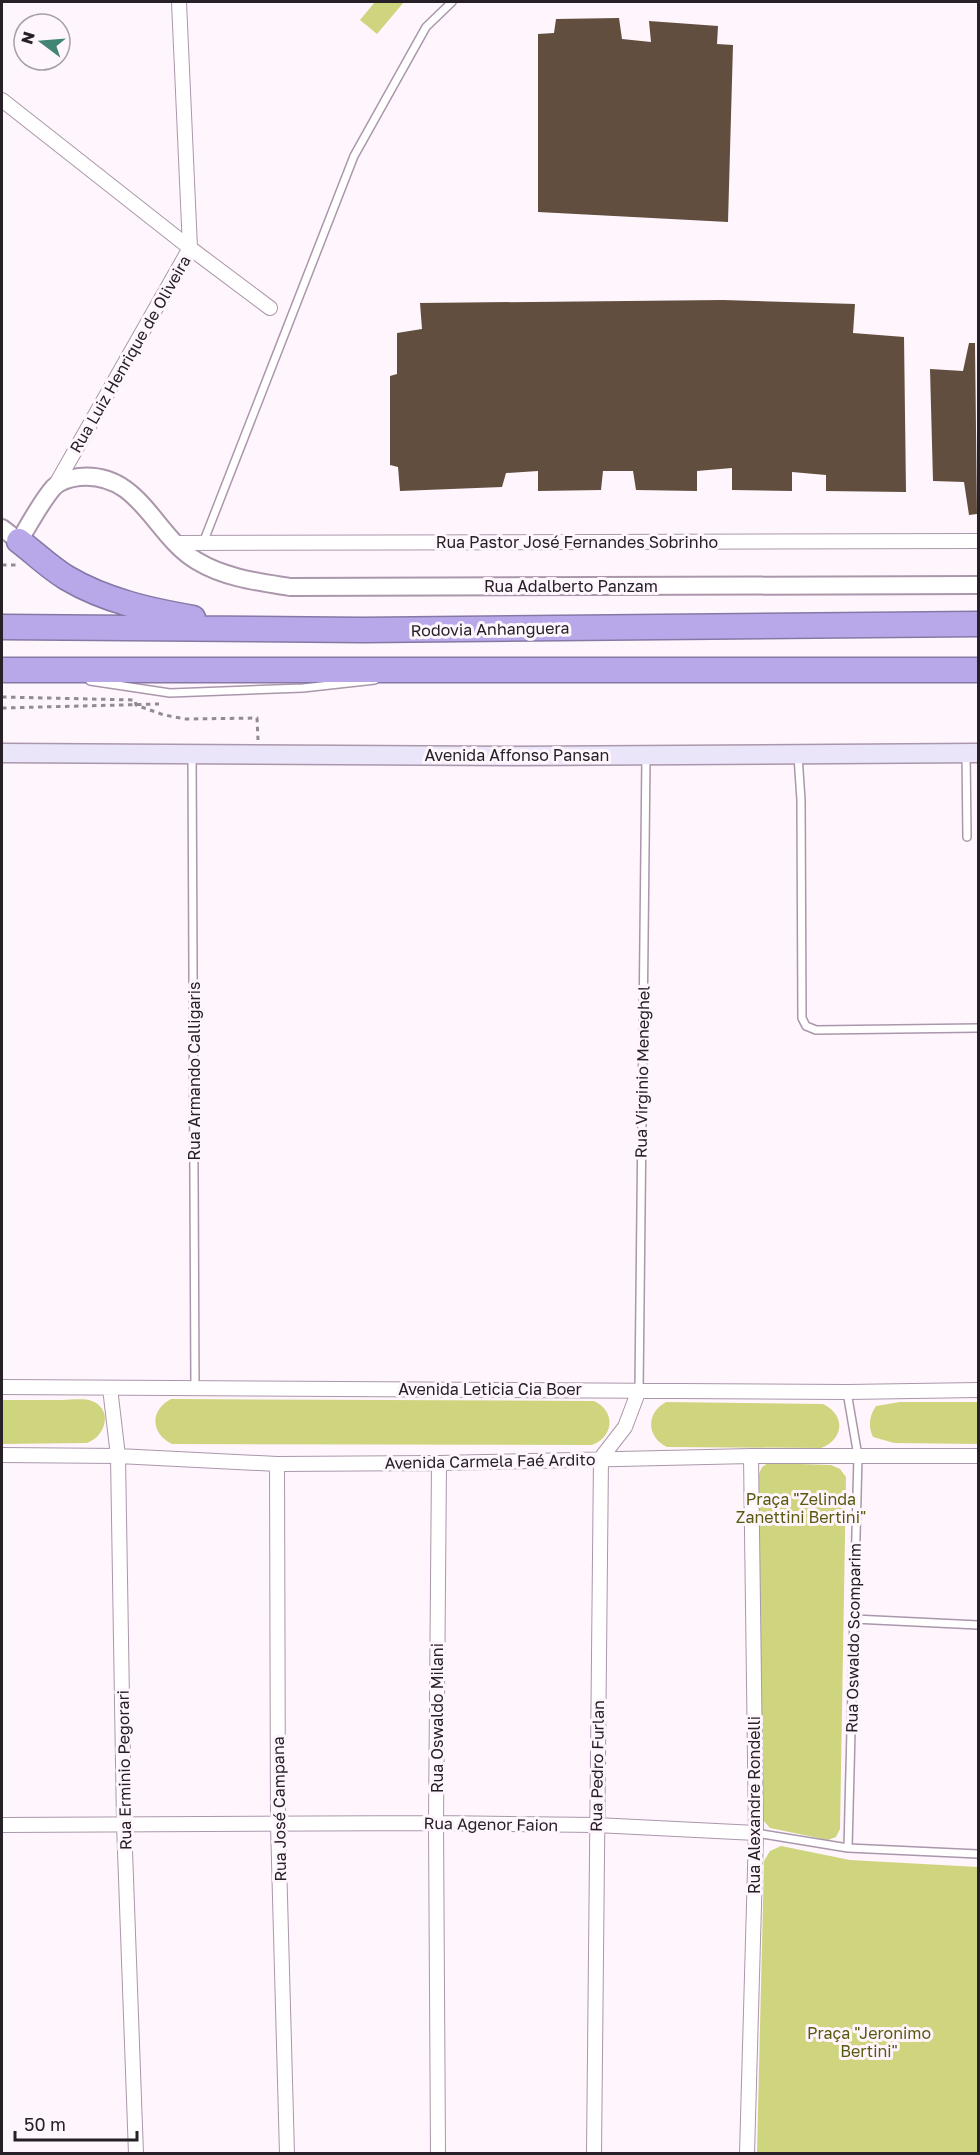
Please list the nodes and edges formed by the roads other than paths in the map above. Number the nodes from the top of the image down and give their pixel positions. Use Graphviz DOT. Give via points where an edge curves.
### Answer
graph roads {
  1 [pos="179,2"];
  2 [pos="452,2"];
  3 [pos="2,100"];
  4 [pos="189,248"];
  5 [pos="270,308"];
  6 [pos="55,486"];
  7 [pos="7,537"];
  8 [pos="978,541"];
  9 [pos="175,543"];
  10 [pos="203,543"];
  11 [pos="978,585"];
  12 [pos="978,624"];
  13 [pos="2,627"];
  14 [pos="363,630"];
  15 [pos="2,670"];
  16 [pos="47,670"];
  17 [pos="414,670"];
  18 [pos="978,670"];
  19 [pos="76,678"];
  20 [pos="86,680"];
  21 [pos="2,743"];
  22 [pos="56,752"];
  23 [pos="2,753"];
  24 [pos="192,753"];
  25 [pos="798,753"];
  26 [pos="972,753"];
  27 [pos="646,754"];
  28 [pos="966,837"];
  29 [pos="978,1028"];
  30 [pos="2,1387"];
  31 [pos="110,1388"];
  32 [pos="195,1388"];
  33 [pos="639,1390"];
  34 [pos="978,1390"];
  35 [pos="847,1392"];
  36 [pos="2,1455"];
  37 [pos="118,1456"];
  38 [pos="751,1456"];
  39 [pos="858,1456"];
  40 [pos="978,1456"];
  41 [pos="601,1458"];
  42 [pos="439,1462"];
  43 [pos="277,1464"];
  44 [pos="854,1619"];
  45 [pos="978,1625"];
  46 [pos="436,1822"];
  47 [pos="124,1823"];
  48 [pos="278,1824"];
  49 [pos="2,1825"];
  50 [pos="596,1825"];
  51 [pos="756,1833"];
  52 [pos="848,1848"];
  53 [pos="978,1854"];
  54 [pos="136,2154"];
  55 [pos="287,2154"];
  56 [pos="438,2154"];
  57 [pos="594,2154"];
  58 [pos="747,2154"];
  1 -- 4 [label="street, Rua Luiz Henrique de Oliveira"];
  2 -- 10 [label="lane" via="426,27 354,156"];
  3 -- 4 [label="street"];
  4 -- 5 [label="street"];
  4 -- 6 [label="street, Rua Luiz Henrique de Oliveira"];
  6 -- 7 [label="street"];
  6 -- 9 [label="street, Rua Adalberto Panzam" via="70,478 87,476 120,485 135,495"];
  7 -- 14 [label="highway" via="65,577 136,607 193,618"];
  8 -- 10 [label="street, Rua Pastor José Fernandes Sobrinho"];
  9 -- 10 [label="street, Rua Pastor José Fernandes Sobrinho"];
  9 -- 11 [label="street, Rua Adalberto Panzam" via="197,561 227,574 290,587"];
  12 -- 14 [label="highway, Rodovia Anhanguera"];
  13 -- 14 [label="highway, Rodovia Anhanguera"];
  15 -- 16 [label="highway"];
  16 -- 17 [label="highway"];
  16 -- 19 [label="lane"];
  17 -- 18 [label="highway"];
  17 -- 20 [label="lane" via="366,682 314,687 170,693"];
  21 -- 22 [label="main road, Avenida Affonso Pansan"];
  22 -- 23 [label="main road, Avenida Affonso Pansan"];
  22 -- 24 [label="main road, Avenida Affonso Pansan"];
  24 -- 27 [label="main road, Avenida Affonso Pansan"];
  24 -- 32 [label="lane, Rua Armando Calligaris"];
  25 -- 26 [label="main road, Avenida Affonso Pansan"];
  25 -- 27 [label="main road, Avenida Affonso Pansan"];
  25 -- 29 [label="lane" via="802,1018 806,1026 816,1030"];
  26 -- 28 [label="lane"];
  27 -- 33 [label="lane, Rua Virginio Meneghel"];
  30 -- 31 [label="street, Avenida Leticia Cia Boer"];
  31 -- 32 [label="street, Avenida Leticia Cia Boer"];
  31 -- 37 [label="street, Rua Erminio Pegorari"];
  32 -- 33 [label="street, Avenida Leticia Cia Boer"];
  33 -- 35 [label="street, Avenida Leticia Cia Boer"];
  33 -- 41 [label="street" via="625,1427"];
  34 -- 35 [label="street, Avenida Leticia Cia Boer"];
  35 -- 39 [label="lane, Rua Oswaldo Scomparim"];
  36 -- 37 [label="street, Avenida Carmela Faé Ardito"];
  37 -- 43 [label="street, Avenida Carmela Faé Ardito"];
  37 -- 47 [label="street, Rua Erminio Pegorari"];
  38 -- 39 [label="street, Avenida Carmela Faé Ardito"];
  38 -- 41 [label="street, Avenida Carmela Faé Ardito"];
  38 -- 51 [label="street, Rua Alexandre Rondelli"];
  39 -- 40 [label="street, Avenida Carmela Faé Ardito"];
  39 -- 44 [label="lane, Rua Oswaldo Scomparim"];
  41 -- 42 [label="street, Avenida Carmela Faé Ardito"];
  41 -- 50 [label="street, Rua Pedro Furlan"];
  42 -- 43 [label="street, Avenida Carmela Faé Ardito"];
  42 -- 46 [label="street, Rua Oswaldo Milani"];
  43 -- 48 [label="street, Rua José Campana"];
  44 -- 45 [label="lane"];
  44 -- 52 [label="lane, Rua Oswaldo Scomparim"];
  46 -- 48 [label="street, Rua Agenor Faion"];
  46 -- 50 [label="street, Rua Agenor Faion"];
  46 -- 56 [label="street, Rua Oswaldo Milani"];
  47 -- 48 [label="street, Rua Agenor Faion"];
  47 -- 49 [label="street, Rua Agenor Faion"];
  47 -- 54 [label="street, Rua Erminio Pegorari"];
  48 -- 55 [label="street, Rua José Campana"];
  50 -- 51 [label="street, Rua Agenor Faion"];
  50 -- 57 [label="street, Rua Pedro Furlan"];
  51 -- 52 [label="lane, Rua Agenor Faion"];
  51 -- 58 [label="street, Rua Alexandre Rondelli"];
  52 -- 53 [label="lane, Rua Agenor Faion"];
}
